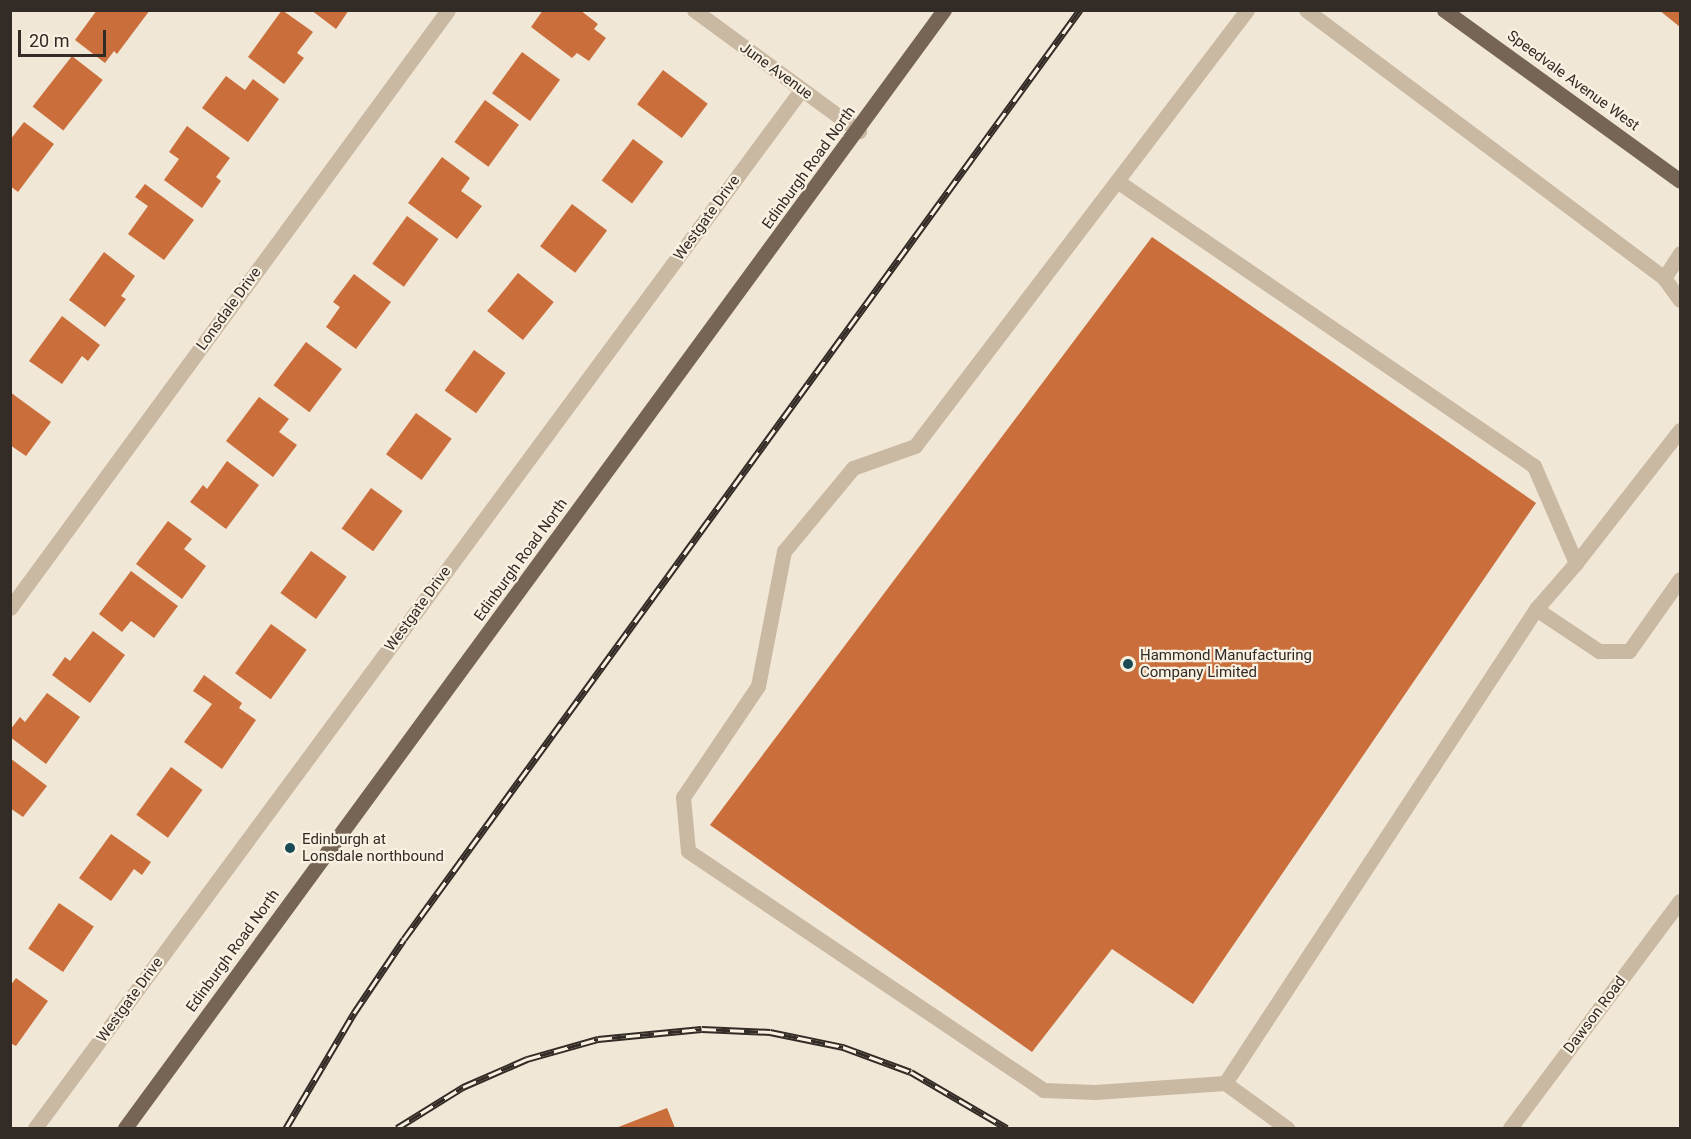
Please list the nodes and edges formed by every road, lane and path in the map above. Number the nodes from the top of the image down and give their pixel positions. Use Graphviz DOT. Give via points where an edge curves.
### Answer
graph roads {
  1 [pos="448,10"];
  2 [pos="694,10"];
  3 [pos="944,10"];
  4 [pos="1247,10"];
  5 [pos="1306,10"];
  6 [pos="1444,10"];
  7 [pos="801,90"];
  8 [pos="859,131"];
  9 [pos="1117,181"];
  10 [pos="1680,181"];
  11 [pos="1680,253"];
  12 [pos="1664,278"];
  13 [pos="1680,300"];
  14 [pos="1680,430"];
  15 [pos="1576,563"];
  16 [pos="1680,579"];
  17 [pos="10,608"];
  18 [pos="1536,609"];
  19 [pos="1680,901"];
  20 [pos="1225,1083"];
  21 [pos="35,1128"];
  22 [pos="125,1128"];
  23 [pos="1287,1128"];
  24 [pos="1510,1128"];
  1 -- 17 [label="street, Lonsdale Drive"];
  2 -- 7 [label="street, June Avenue"];
  3 -- 8 [label="main road, Edinburgh Road North"];
  4 -- 9 [label="street"];
  5 -- 12 [label="street"];
  6 -- 10 [label="main road, Speedvale Avenue West"];
  7 -- 8 [label="street, June Avenue"];
  7 -- 21 [label="street, Westgate Drive"];
  8 -- 22 [label="main road, Edinburgh Road North"];
  9 -- 15 [label="street" via="1534,466"];
  9 -- 20 [label="street" via="915,446 854,468 784,551 758,686 683,797 688,851 1043,1090 1095,1092"];
  11 -- 12 [label="street"];
  12 -- 13 [label="street"];
  14 -- 15 [label="street"];
  15 -- 18 [label="street"];
  16 -- 18 [label="street" via="1629,651 1599,651"];
  18 -- 20 [label="street"];
  19 -- 24 [label="street, Dawson Road"];
  20 -- 23 [label="street"];
}
